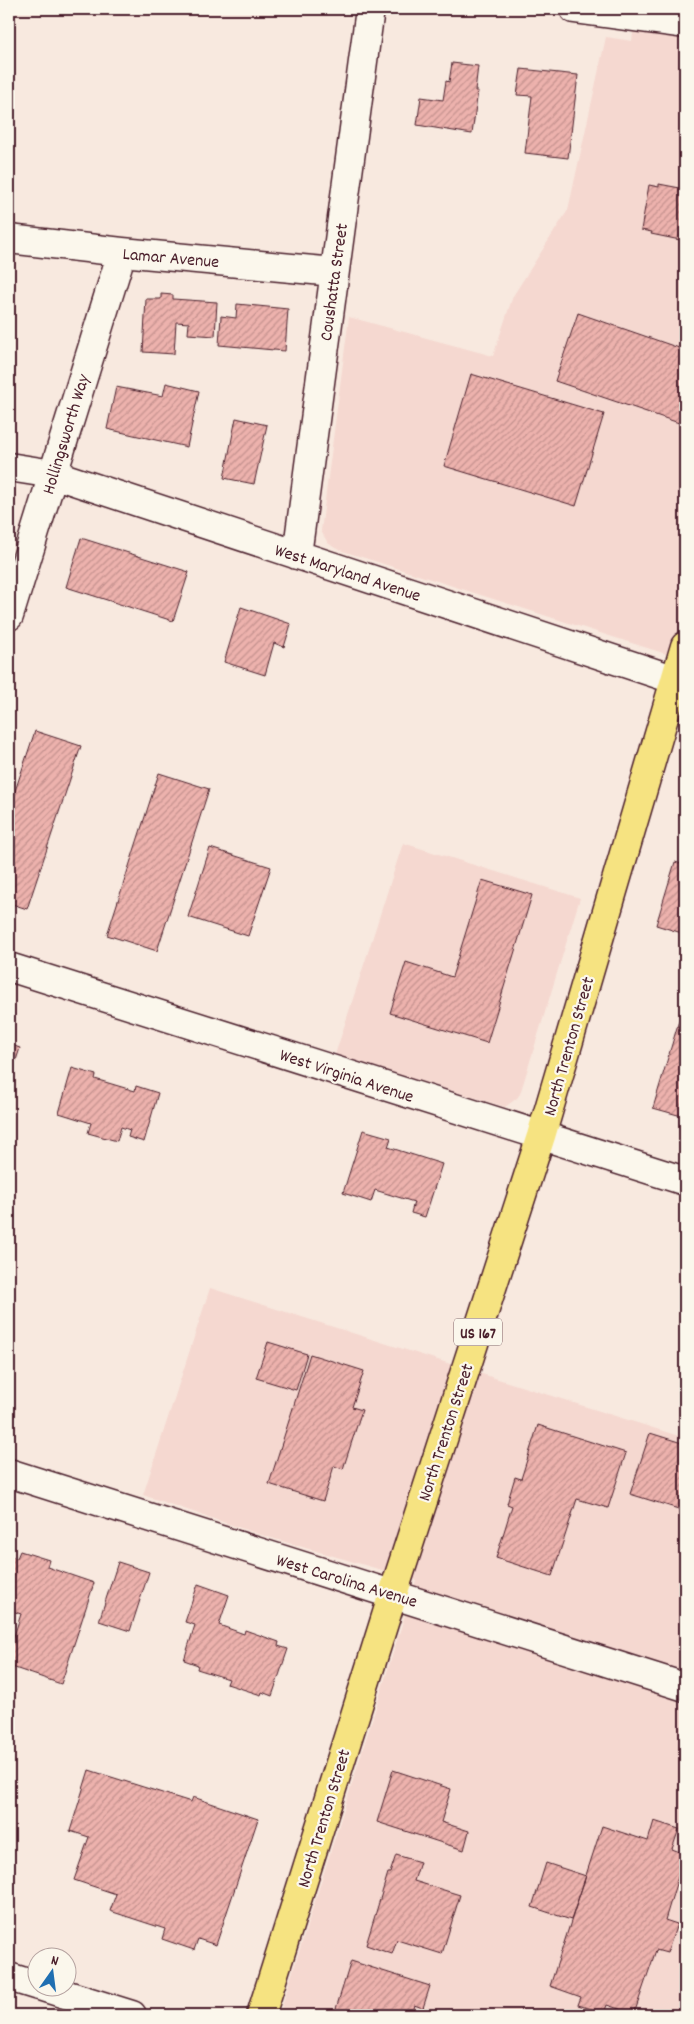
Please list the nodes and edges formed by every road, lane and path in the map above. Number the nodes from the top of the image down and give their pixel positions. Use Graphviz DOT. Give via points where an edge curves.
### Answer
graph roads {
  1 [pos="370,9"];
  2 [pos="574,9"];
  3 [pos="685,24"];
  4 [pos="9,239"];
  5 [pos="122,252"];
  6 [pos="334,272"];
  7 [pos="9,467"];
  8 [pos="53,474"];
  9 [pos="297,555"];
  10 [pos="9,616"];
  11 [pos="685,646"];
  12 [pos="680,681"];
  13 [pos="9,967"];
  14 [pos="541,1136"];
  15 [pos="685,1181"];
  16 [pos="9,1473"];
  17 [pos="393,1594"];
  18 [pos="685,1687"];
  19 [pos="9,1977"];
  20 [pos="28,1983"];
  21 [pos="70,1996"];
  22 [pos="132,2015"];
  23 [pos="261,2015"];
  1 -- 6 [label="street, Coushatta Street"];
  2 -- 3 [label="street"];
  4 -- 5 [label="street, Lamar Avenue"];
  5 -- 6 [label="street, Lamar Avenue"];
  5 -- 8 [label="street, Hollingsworth Way"];
  6 -- 9 [label="street, Coushatta Street"];
  7 -- 8 [label="street, West Maryland Avenue"];
  8 -- 9 [label="street, West Maryland Avenue"];
  8 -- 10 [label="street, Hollingsworth Way"];
  9 -- 12 [label="street, West Maryland Avenue"];
  11 -- 12 [label="highway, North Trenton Street / US 167"];
  12 -- 14 [label="highway, North Trenton Street / US 167"];
  13 -- 14 [label="street, West Virginia Avenue"];
  14 -- 15 [label="street, West Virginia Avenue"];
  14 -- 17 [label="highway, North Trenton Street / US 167"];
  16 -- 17 [label="street, West Carolina Avenue"];
  17 -- 18 [label="street, West Carolina Avenue"];
  17 -- 23 [label="highway, North Trenton Street / US 167"];
  19 -- 20 [label="street"];
  21 -- 22 [label="street"];
}
